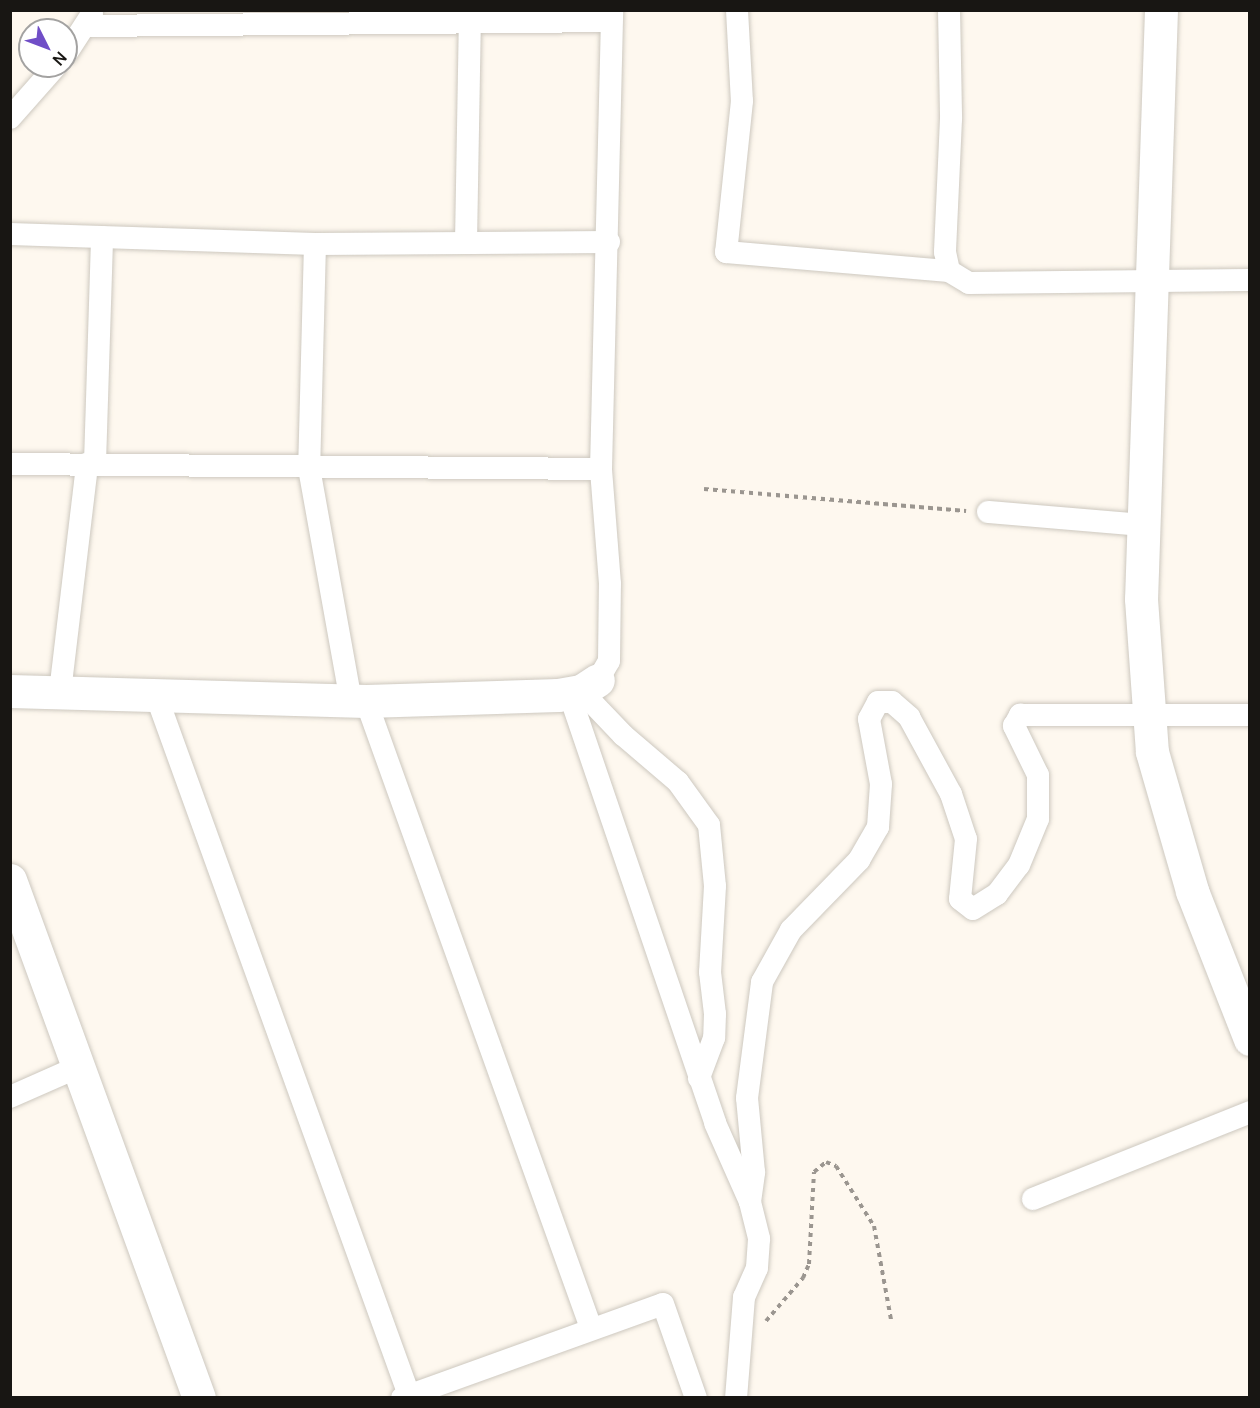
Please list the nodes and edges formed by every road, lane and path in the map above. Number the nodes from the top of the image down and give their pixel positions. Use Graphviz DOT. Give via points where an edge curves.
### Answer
graph roads {
  1 [pos="737,10"];
  2 [pos="949,10"];
  3 [pos="1161,10"];
  4 [pos="431,16"];
  5 [pos="612,16"];
  6 [pos="90,18"];
  7 [pos="470,22"];
  8 [pos="78,36"];
  9 [pos="45,78"];
  10 [pos="10,118"];
  11 [pos="10,234"];
  12 [pos="102,237"];
  13 [pos="609,242"];
  14 [pos="466,243"];
  15 [pos="315,244"];
  16 [pos="949,271"];
  17 [pos="1152,279"];
  18 [pos="1250,280"];
  19 [pos="10,464"];
  20 [pos="91,464"];
  21 [pos="309,468"];
  22 [pos="601,469"];
  23 [pos="704,489"];
  24 [pos="988,512"];
  25 [pos="1143,525"];
  26 [pos="583,688"];
  27 [pos="10,691"];
  28 [pos="60,692"];
  29 [pos="156,695"];
  30 [pos="358,701"];
  31 [pos="1250,715"];
  32 [pos="1151,716"];
  33 [pos="10,880"];
  34 [pos="1250,1039"];
  35 [pos="78,1067"];
  36 [pos="699,1078"];
  37 [pos="10,1097"];
  38 [pos="1250,1112"];
  39 [pos="1032,1198"];
  40 [pos="750,1202"];
  41 [pos="891,1320"];
  42 [pos="591,1328"];
  43 [pos="737,1352"];
  44 [pos="453,1389"];
  45 [pos="405,1396"];
  46 [pos="199,1398"];
  47 [pos="696,1398"];
  48 [pos="736,1398"];
  1 -- 16 [label="street" via="742,101 726,252"];
  2 -- 16 [label="street" via="951,118 945,252"];
  3 -- 17 [label="street"];
  4 -- 6 [label="street"];
  4 -- 7 [label="street"];
  5 -- 7 [label="street"];
  5 -- 13 [label="street"];
  6 -- 8 [label="street"];
  7 -- 14 [label="street"];
  9 -- 10 [label="street"];
  11 -- 12 [label="street"];
  12 -- 15 [label="street"];
  12 -- 20 [label="street"];
  13 -- 14 [label="street"];
  13 -- 22 [label="street"];
  14 -- 15 [label="street"];
  15 -- 21 [label="street"];
  16 -- 17 [label="street" via="969,283"];
  17 -- 18 [label="street"];
  17 -- 25 [label="street"];
  19 -- 20 [label="street"];
  20 -- 21 [label="street"];
  20 -- 28 [label="street"];
  21 -- 22 [label="street"];
  21 -- 30 [label="street"];
  22 -- 26 [label="street" via="610,584 609,661"];
  23 -- 24 [label="path"];
  24 -- 25 [label="street"];
  25 -- 32 [label="street" via="1141,598"];
  26 -- 30 [label="street"];
  26 -- 36 [label="street"];
  26 -- 36 [label="street" via="678,782 709,825 716,886 710,972 715,1014 714,1038"];
  27 -- 28 [label="street"];
  28 -- 29 [label="street"];
  29 -- 30 [label="street"];
  29 -- 45 [label="street"];
  30 -- 42 [label="street"];
  31 -- 32 [label="street"];
  32 -- 34 [label="street" via="1152,752 1170,826"];
  32 -- 40 [label="street" via="1020,714 1014,726 1038,775 1038,819 1019,865 997,894 973,909 960,899 966,839 951,794 909,717 892,702 878,702 869,719 881,784 878,827 859,860 791,930 762,982 747,1098 753,1172"];
  33 -- 35 [label="street"];
  35 -- 37 [label="street"];
  35 -- 46 [label="street"];
  36 -- 40 [label="street"];
  38 -- 39 [label="street"];
  40 -- 43 [label="street" via="759,1239 758,1258 744,1297"];
  41 -- 43 [label="path" via="874,1226 836,1166 826,1162 814,1172 813,1234 803,1278"];
  42 -- 44 [label="street"];
  42 -- 47 [label="street" via="663,1304"];
  43 -- 48 [label="street"];
  44 -- 45 [label="street"];
}
